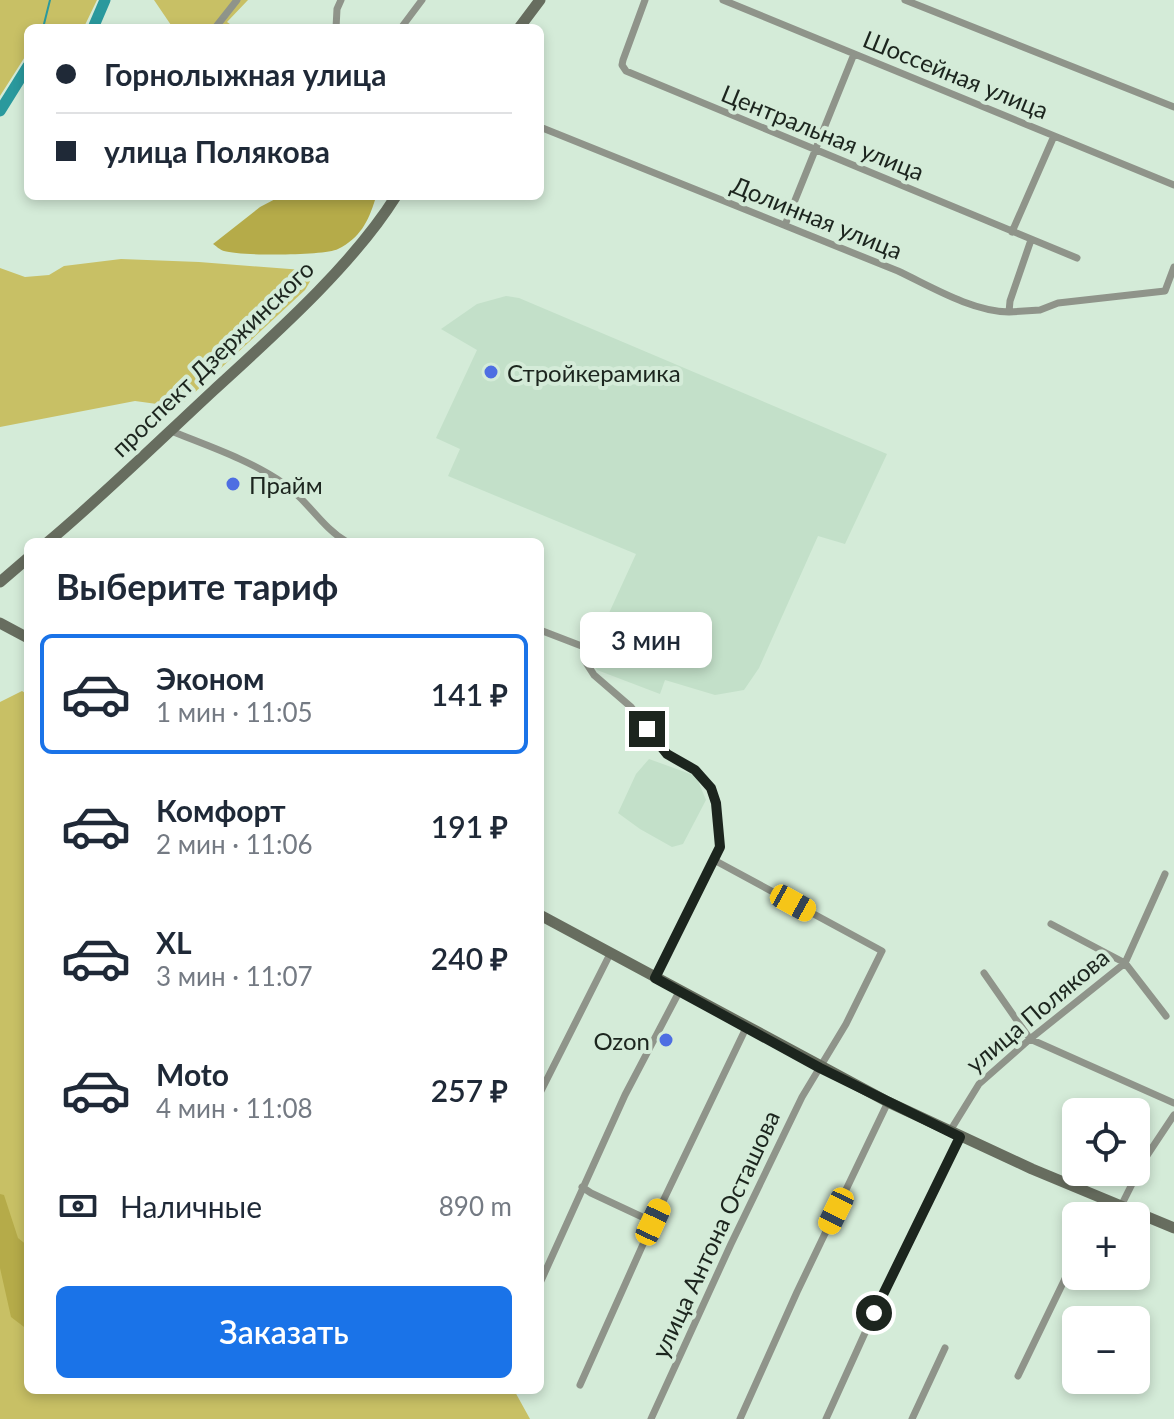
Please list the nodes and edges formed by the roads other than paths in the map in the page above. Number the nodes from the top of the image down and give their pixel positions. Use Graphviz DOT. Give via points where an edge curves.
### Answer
graph roads {
  1 [pos="237,0"];
  2 [pos="341,0"];
  3 [pos="422,0"];
  4 [pos="540,0"];
  5 [pos="645,0"];
  6 [pos="723,0"];
  7 [pos="751,0"];
  8 [pos="905,0"];
  9 [pos="746,10"];
  10 [pos="218,24"];
  11 [pos="336,24"];
  12 [pos="404,24"];
  13 [pos="522,24"];
  14 [pos="854,54"];
  15 [pos="1174,107"];
  16 [pos="544,129"];
  17 [pos="1054,136"];
  18 [pos="814,150"];
  19 [pos="1174,185"];
  20 [pos="392,200"];
  21 [pos="785,225"];
  22 [pos="1012,232"];
  23 [pos="1031,240"];
  24 [pos="1077,258"];
  25 [pos="1174,267"];
  26 [pos="1165,291"];
  27 [pos="1174,298"];
  28 [pos="1009,312"];
  29 [pos="171,431"];
  30 [pos="52,538"];
  31 [pos="340,538"];
  32 [pos="24,561"];
  33 [pos="0,582"];
  34 [pos="0,623"];
  35 [pos="544,632"];
  36 [pos="24,636"];
  37 [pos="714,860"];
  38 [pos="1165,874"];
  39 [pos="544,917"];
  40 [pos="1051,924"];
  41 [pos="610,954"];
  42 [pos="1125,963"];
  43 [pos="984,973"];
  44 [pos="655,978"];
  45 [pos="679,992"];
  46 [pos="1166,1016"];
  47 [pos="746,1028"];
  48 [pos="1030,1039"];
  49 [pos="820,1068"];
  50 [pos="544,1085"];
  51 [pos="888,1102"];
  52 [pos="1174,1103"];
  53 [pos="1174,1115"];
  54 [pos="955,1134"];
  55 [pos="582,1187"];
  56 [pos="1104,1199"];
  57 [pos="1103,1202"];
  58 [pos="1111,1202"];
  59 [pos="1123,1202"];
  60 [pos="1150,1218"];
  61 [pos="653,1222"];
  62 [pos="1174,1228"];
  63 [pos="544,1274"];
  64 [pos="1062,1285"];
  65 [pos="945,1348"];
  66 [pos="1018,1376"];
  67 [pos="580,1385"];
  68 [pos="651,1419"];
  69 [pos="740,1419"];
  70 [pos="826,1419"];
  71 [pos="912,1419"];
  1 -- 10 [label="street"];
  2 -- 11 [label="street"];
  3 -- 12 [label="street"];
  4 -- 13 [label="street"];
  5 -- 18 [label="street, Центральная улица" via="623,60 626,71"];
  6 -- 9 [label="street, Шоссейная улица"];
  7 -- 9 [label="street"];
  8 -- 15 [label="street"];
  9 -- 14 [label="street, Шоссейная улица"];
  14 -- 17 [label="street, Шоссейная улица"];
  14 -- 18 [label="street"];
  16 -- 21 [label="street, Долинная улица"];
  17 -- 19 [label="street, Шоссейная улица"];
  17 -- 22 [label="street"];
  18 -- 21 [label="street"];
  18 -- 22 [label="street, Центральная улица"];
  20 -- 29 [label="street, проспект Дзержинского" via="279,330"];
  21 -- 28 [label="street, Долинная улица" via="969,302"];
  22 -- 23 [label="street, Центральная улица"];
  23 -- 24 [label="street, Центральная улица"];
  23 -- 28 [label="street"];
  25 -- 26 [label="street"];
  26 -- 27 [label="street"];
  26 -- 28 [label="street"];
  29 -- 30 [label="street, проспект Дзержинского"];
  29 -- 31 [label="street" via="285,484"];
  32 -- 33 [label="street"];
  34 -- 36 [label="street"];
  35 -- 37 [label="street" via="589,649 585,661 594,675 631,707 667,754 695,770 711,788 720,837"];
  37 -- 44 [label="street"];
  37 -- 49 [label="street, улица Антона Осташова" via="882,951"];
  38 -- 42 [label="street, улица Полякова"];
  39 -- 41 [label="street"];
  40 -- 42 [label="street"];
  41 -- 44 [label="street"];
  41 -- 50 [label="street"];
  42 -- 46 [label="street"];
  42 -- 48 [label="street, улица Полякова"];
  43 -- 48 [label="street"];
  44 -- 45 [label="street"];
  45 -- 47 [label="street"];
  45 -- 55 [label="street"];
  47 -- 49 [label="street"];
  47 -- 61 [label="street"];
  48 -- 52 [label="street"];
  48 -- 54 [label="street, улица Полякова" via="979,1084"];
  49 -- 51 [label="street"];
  49 -- 68 [label="street, улица Антона Осташова"];
  51 -- 54 [label="street"];
  51 -- 69 [label="street"];
  53 -- 59 [label="street"];
  54 -- 56 [label="street"];
  54 -- 70 [label="street, улица Полякова"];
  55 -- 61 [label="street"];
  55 -- 63 [label="street"];
  56 -- 57 [label="street"];
  56 -- 58 [label="street"];
  60 -- 62 [label="street"];
  61 -- 67 [label="street"];
  64 -- 66 [label="street"];
  65 -- 71 [label="street"];
}
